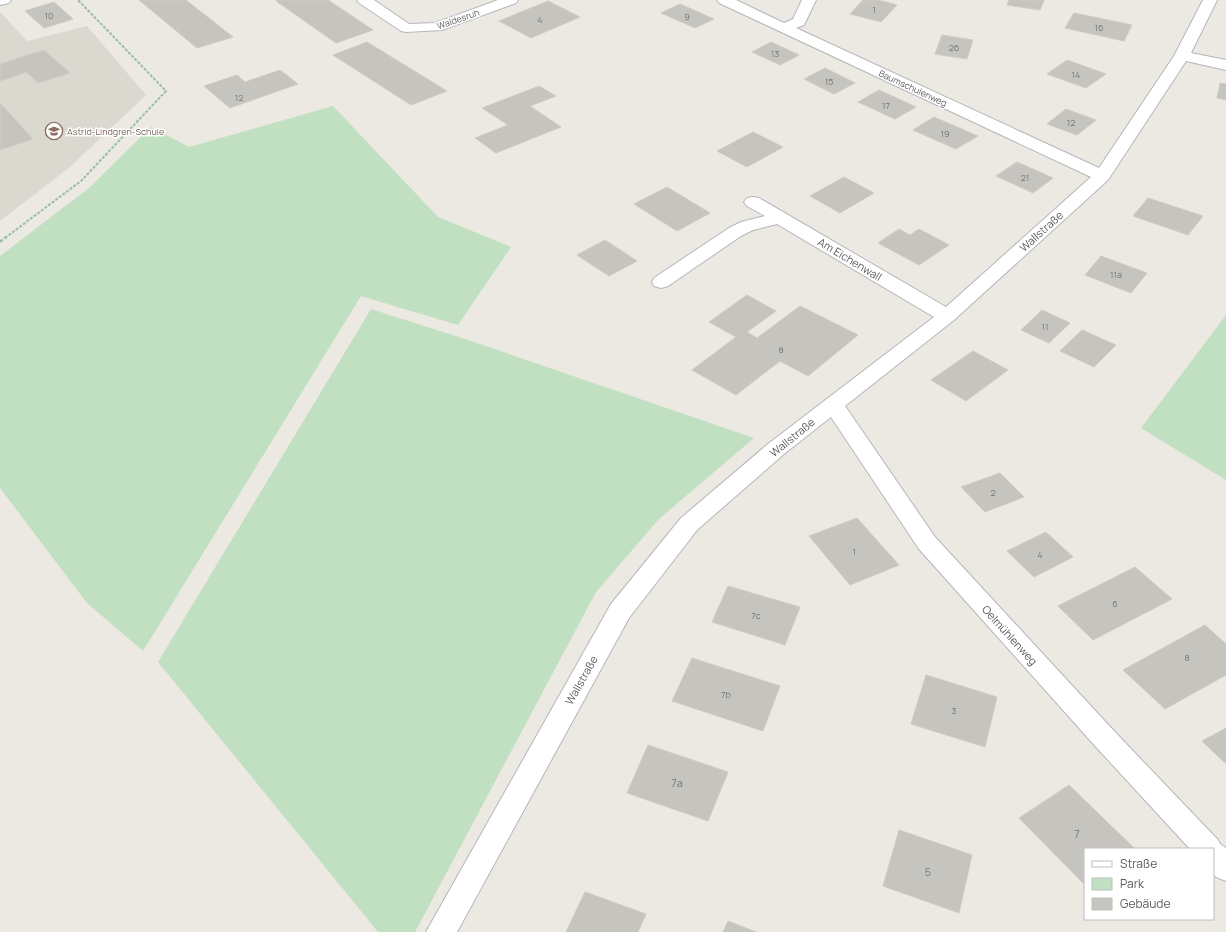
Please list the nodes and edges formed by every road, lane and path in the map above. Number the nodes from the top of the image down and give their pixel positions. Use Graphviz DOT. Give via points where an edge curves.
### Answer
graph roads {
  1 [pos="4,0"];
  2 [pos="78,0"];
  3 [pos="364,0"];
  4 [pos="511,0"];
  5 [pos="724,0"];
  6 [pos="809,0"];
  7 [pos="1210,0"];
  8 [pos="0,1"];
  9 [pos="784,28"];
  10 [pos="1182,56"];
  11 [pos="1226,65"];
  12 [pos="1102,176"];
  13 [pos="753,202"];
  14 [pos="779,218"];
  15 [pos="0,242"];
  16 [pos="661,282"];
  17 [pos="947,316"];
  18 [pos="833,405"];
  19 [pos="1207,848"];
  20 [pos="1214,855"];
  21 [pos="1226,868"];
  22 [pos="441,932"];
  1 -- 8 [label="street"];
  2 -- 15 [label="path" via="166,91 81,181"];
  3 -- 4 [label="street, Waldesruh" via="406,28 437,27"];
  5 -- 9 [label="street, Baumschulenweg"];
  6 -- 9 [label="street" via="799,22"];
  7 -- 10 [label="street, Wallstraße"];
  9 -- 12 [label="street, Baumschulenweg"];
  10 -- 11 [label="street"];
  10 -- 12 [label="street, Wallstraße"];
  12 -- 17 [label="street, Wallstraße"];
  13 -- 14 [label="street, Am Eichenwall"];
  14 -- 16 [label="street" via="747,226 735,232"];
  14 -- 17 [label="street, Am Eichenwall"];
  17 -- 18 [label="street, Wallstraße"];
  18 -- 19 [label="street, Oelmühlenweg" via="927,543"];
  18 -- 22 [label="street, Wallstraße" via="776,449 689,524 620,611"];
  20 -- 21 [label="street"];
}
